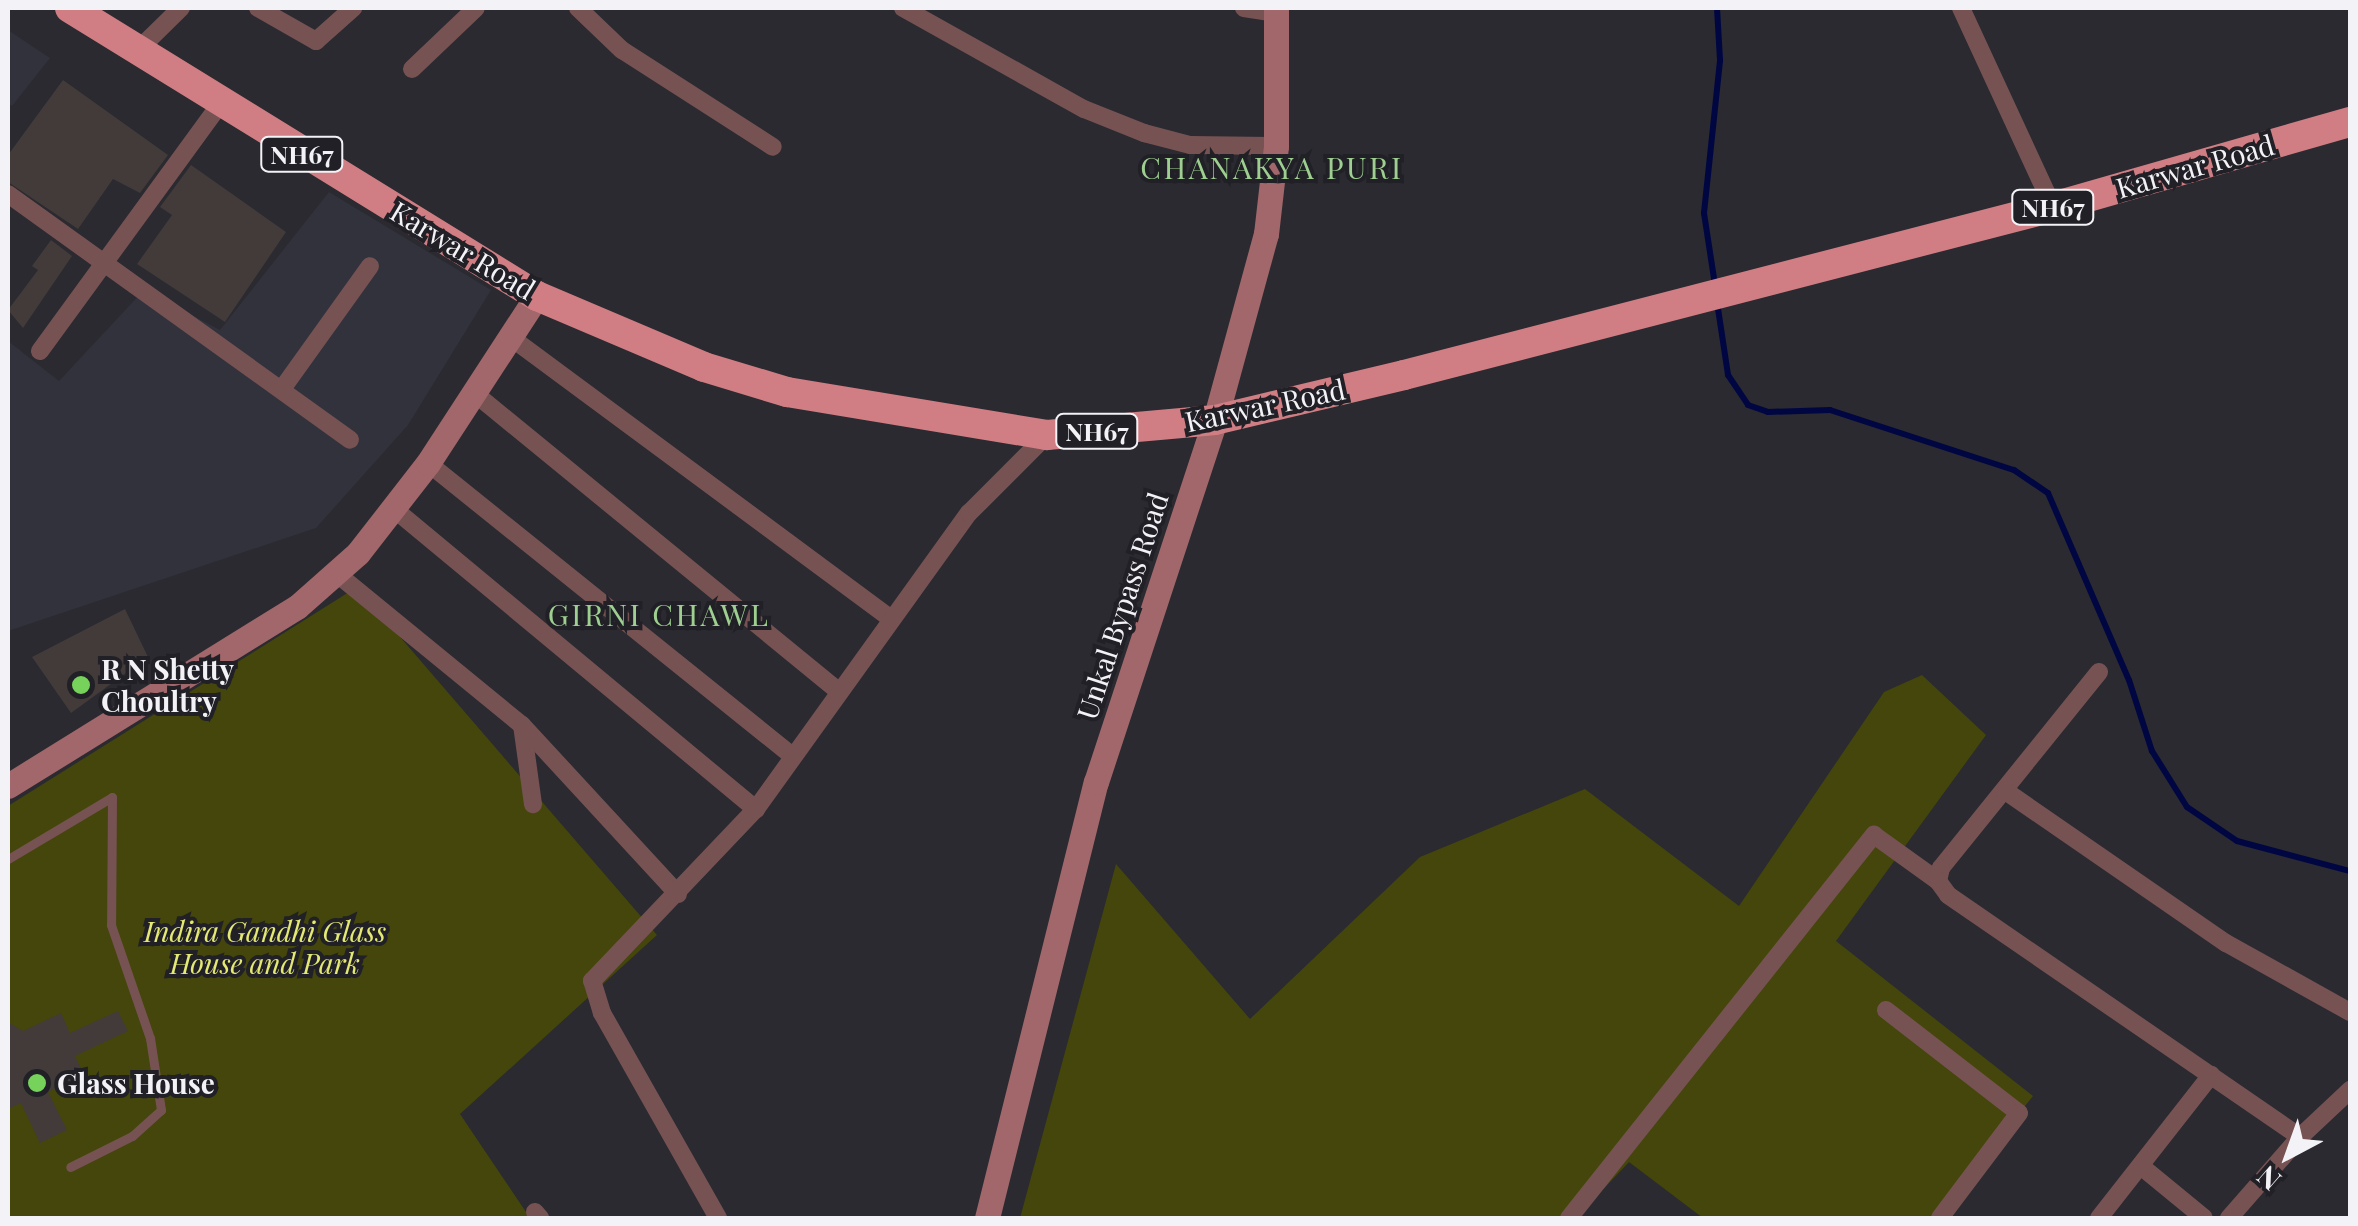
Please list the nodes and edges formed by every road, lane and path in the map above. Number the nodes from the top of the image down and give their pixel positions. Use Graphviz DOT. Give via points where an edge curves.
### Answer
graph roads {
  1 [pos="70,8"];
  2 [pos="181,8"];
  3 [pos="258,8"];
  4 [pos="353,8"];
  5 [pos="476,8"];
  6 [pos="578,8"];
  7 [pos="1244,8"];
  8 [pos="1961,8"];
  9 [pos="910,10"];
  10 [pos="1276,10"];
  11 [pos="136,52"];
  12 [pos="412,69"];
  13 [pos="220,104"];
  14 [pos="2350,122"];
  15 [pos="1276,146"];
  16 [pos="773,147"];
  17 [pos="8,194"];
  18 [pos="2053,207"];
  19 [pos="106,261"];
  20 [pos="370,266"];
  21 [pos="538,296"];
  22 [pos="514,339"];
  23 [pos="40,351"];
  24 [pos="282,390"];
  25 [pos="473,392"];
  26 [pos="1215,420"];
  27 [pos="1047,435"];
  28 [pos="350,440"];
  29 [pos="428,463"];
  30 [pos="393,508"];
  31 [pos="336,573"];
  32 [pos="892,619"];
  33 [pos="2099,672"];
  34 [pos="838,691"];
  35 [pos="522,725"];
  36 [pos="793,756"];
  37 [pos="8,786"];
  38 [pos="2004,790"];
  39 [pos="533,804"];
  40 [pos="756,809"];
  41 [pos="8,860"];
  42 [pos="1938,881"];
  43 [pos="678,894"];
  44 [pos="1886,1010"];
  45 [pos="2350,1012"];
  46 [pos="2211,1074"];
  47 [pos="2350,1090"];
  48 [pos="2300,1137"];
  49 [pos="70,1167"];
  50 [pos="2142,1167"];
  51 [pos="718,1218"];
  52 [pos="987,1218"];
  53 [pos="1569,1218"];
  54 [pos="1940,1218"];
  55 [pos="2098,1218"];
  56 [pos="2204,1218"];
  57 [pos="2229,1218"];
  1 -- 11 [label="highway, Karwar Road / NH67"];
  2 -- 11 [label="street"];
  3 -- 4 [label="street" via="316,41"];
  5 -- 12 [label="street"];
  6 -- 16 [label="street" via="622,50"];
  7 -- 10 [label="street"];
  8 -- 18 [label="street"];
  9 -- 15 [label="street" via="1084,108 1144,133 1190,145"];
  10 -- 15 [label="main road, Unkal Bypass Road"];
  11 -- 13 [label="highway, Karwar Road / NH67"];
  13 -- 19 [label="street"];
  13 -- 21 [label="highway, Karwar Road / NH67"];
  14 -- 18 [label="highway, Karwar Road / NH67"];
  15 -- 26 [label="main road, Unkal Bypass Road" via="1266,234"];
  17 -- 19 [label="street"];
  18 -- 26 [label="highway, Karwar Road / NH67"];
  19 -- 23 [label="street"];
  19 -- 24 [label="street"];
  20 -- 24 [label="street"];
  21 -- 22 [label="main road"];
  21 -- 27 [label="highway, Karwar Road / NH67" via="704,367 786,392"];
  22 -- 25 [label="main road"];
  22 -- 32 [label="street"];
  24 -- 28 [label="street"];
  25 -- 29 [label="main road"];
  25 -- 34 [label="street"];
  26 -- 27 [label="highway, Karwar Road / NH67"];
  26 -- 52 [label="main road, Unkal Bypass Road" via="1096,782"];
  27 -- 32 [label="street" via="970,513"];
  29 -- 30 [label="main road"];
  29 -- 36 [label="street"];
  30 -- 31 [label="main road"];
  30 -- 40 [label="street"];
  31 -- 35 [label="street"];
  31 -- 37 [label="main road" via="297,607"];
  32 -- 34 [label="street"];
  33 -- 38 [label="street"];
  34 -- 36 [label="street"];
  35 -- 39 [label="street"];
  35 -- 43 [label="street"];
  36 -- 40 [label="street"];
  38 -- 42 [label="street"];
  38 -- 45 [label="street" via="2226,943"];
  40 -- 43 [label="street"];
  41 -- 49 [label="lane" via="112,798 111,925 150,1038 161,1110 151,1123"];
  42 -- 46 [label="street"];
  42 -- 53 [label="street" via="1874,835"];
  43 -- 51 [label="street" via="597,974 592,988"];
  44 -- 54 [label="street" via="2019,1114"];
  46 -- 48 [label="street"];
  46 -- 50 [label="street"];
  47 -- 48 [label="street"];
  48 -- 57 [label="street"];
  50 -- 55 [label="street"];
  50 -- 56 [label="street"];
}
